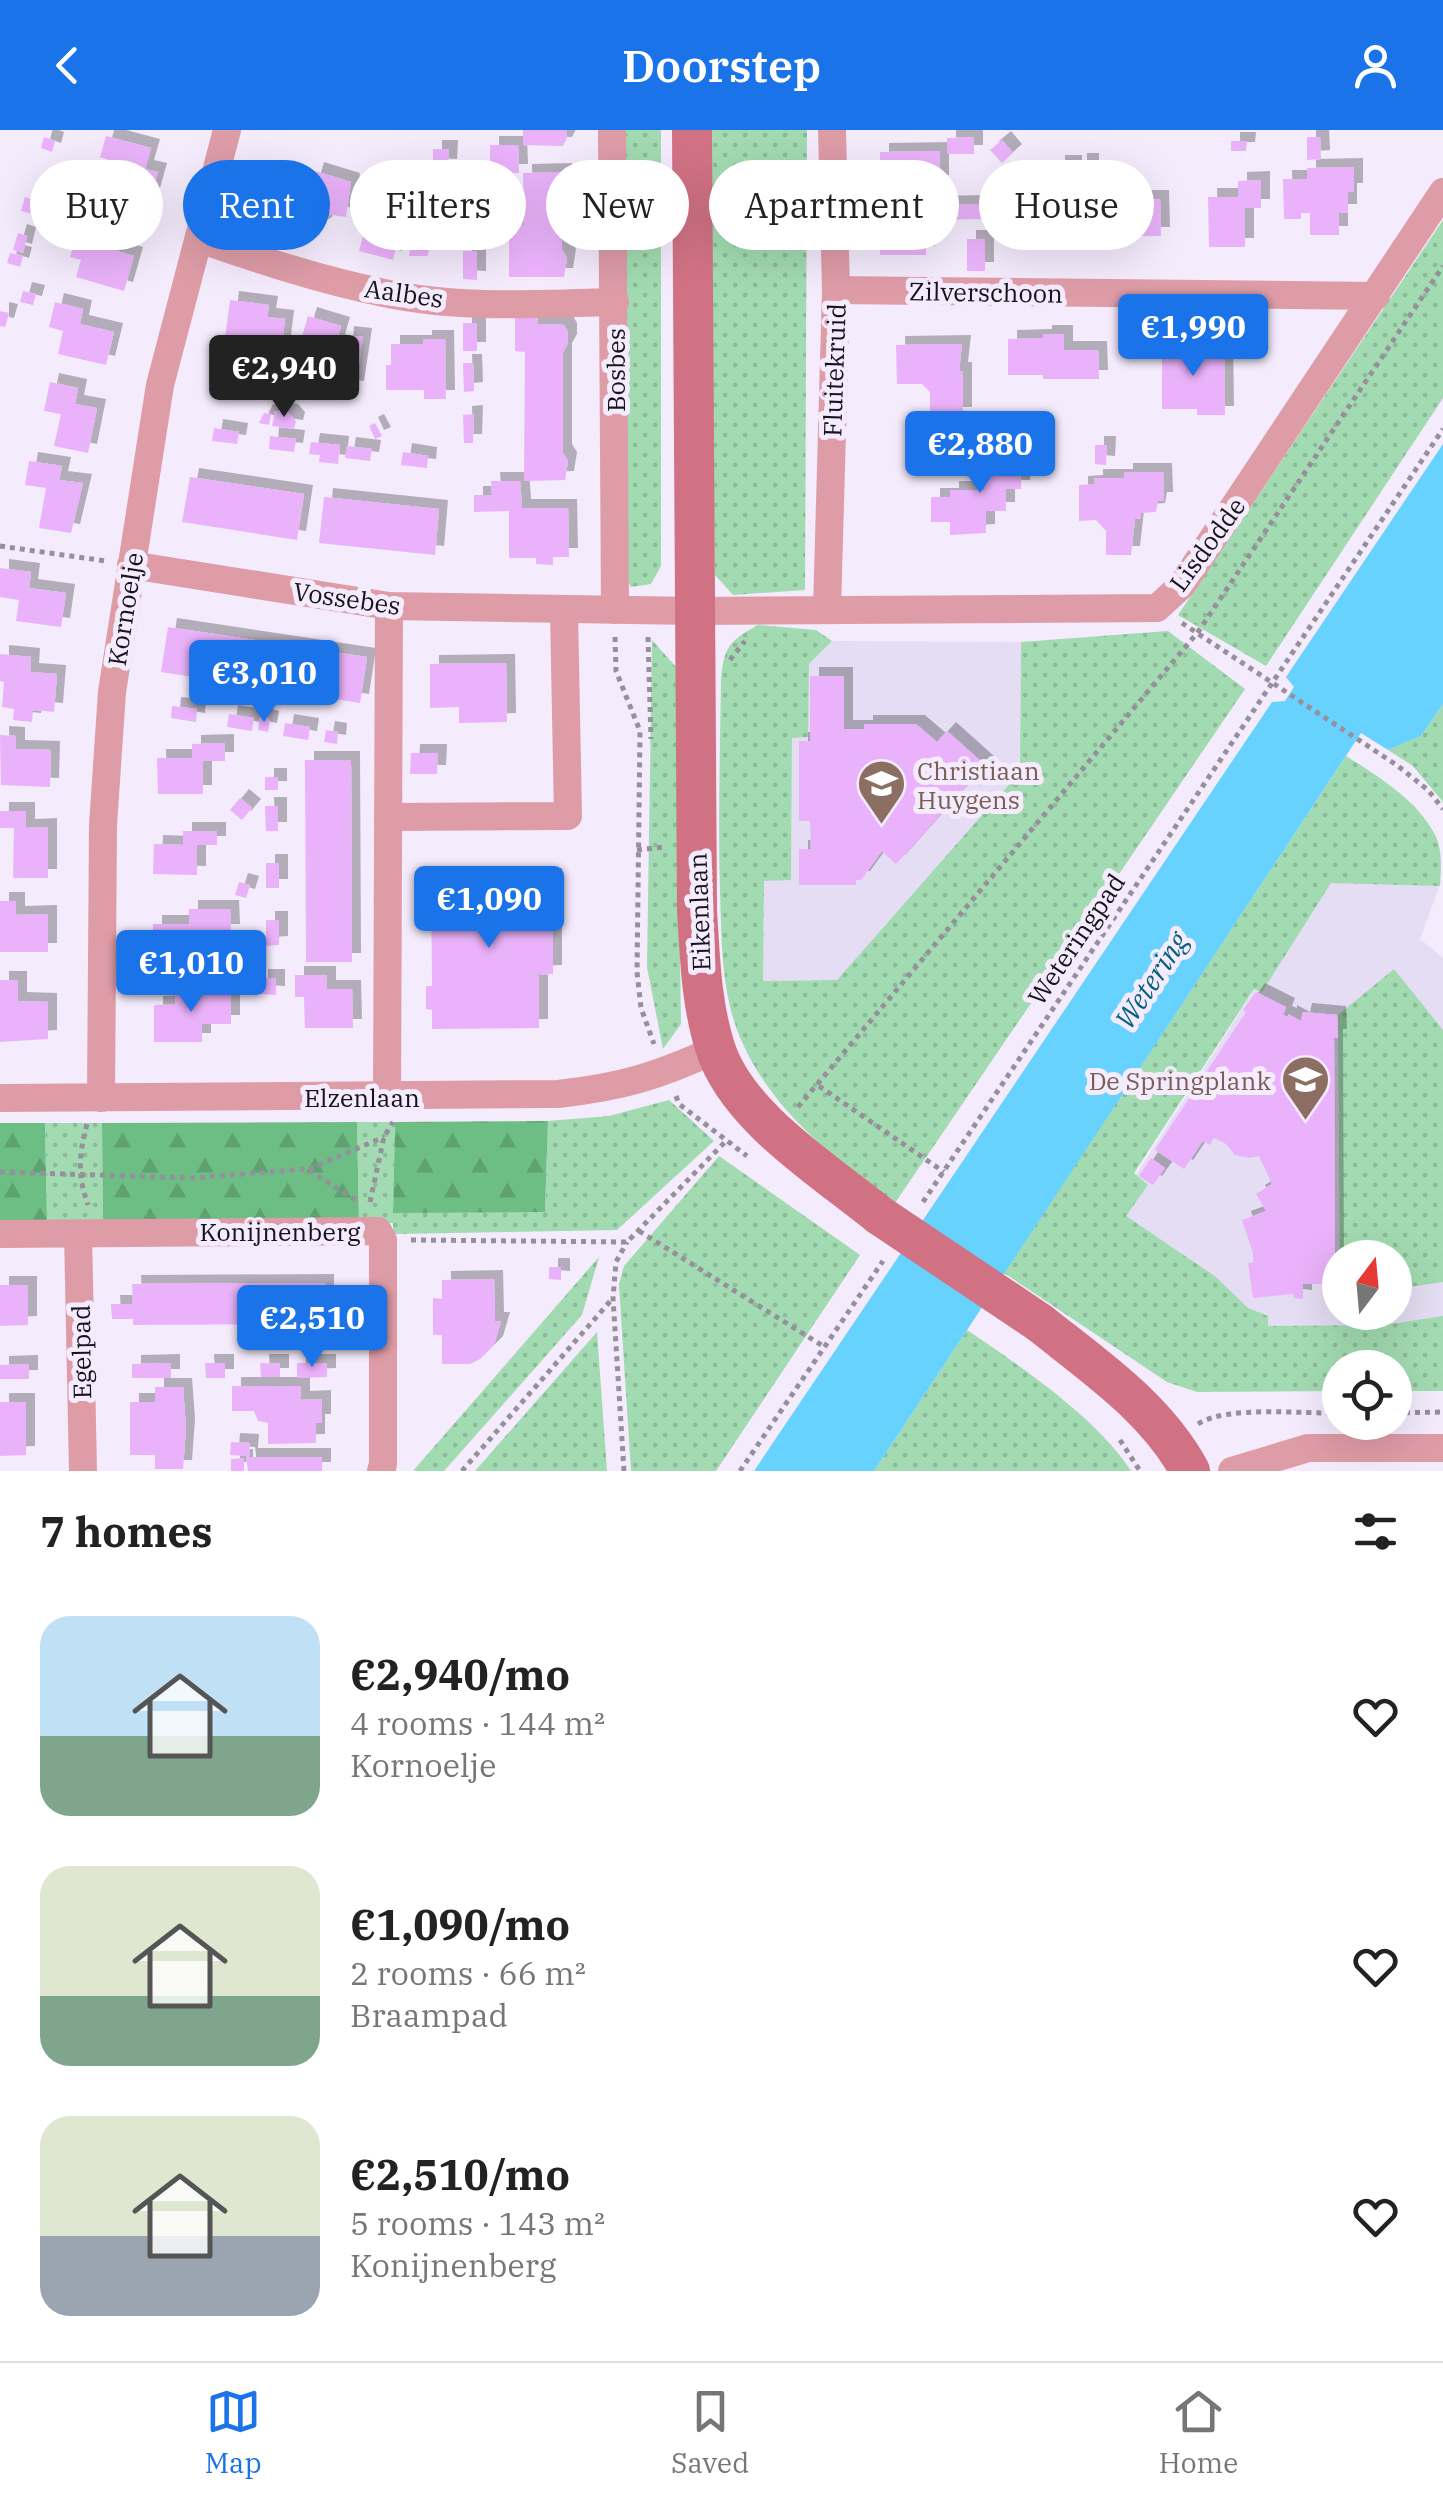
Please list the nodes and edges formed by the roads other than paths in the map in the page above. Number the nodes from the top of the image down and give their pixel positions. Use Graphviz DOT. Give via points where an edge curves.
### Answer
graph roads {
  1 [pos="226,130"];
  2 [pos="612,130"];
  3 [pos="692,130"];
  4 [pos="832,130"];
  5 [pos="219,160"];
  6 [pos="1443,192"];
  7 [pos="196,250"];
  8 [pos="230,250"];
  9 [pos="836,290"];
  10 [pos="1376,296"];
  11 [pos="615,302"];
  12 [pos="131,565"];
  13 [pos="390,606"];
  14 [pos="615,610"];
  15 [pos="827,610"];
  16 [pos="564,611"];
  17 [pos="694,611"];
  18 [pos="388,818"];
  19 [pos="716,1049"];
  20 [pos="395,1097"];
  21 [pos="0,1098"];
  22 [pos="101,1098"];
  23 [pos="88,1232"];
  24 [pos="0,1234"];
  25 [pos="1443,1448"];
  26 [pos="1181,1455"];
  27 [pos="83,1471"];
  28 [pos="381,1471"];
  29 [pos="1232,1471"];
  1 -- 5 [label="street, Kornoelje"];
  2 -- 11 [label="street, Bosbes"];
  3 -- 17 [label="street, Eikenlaan"];
  4 -- 9 [label="street, Fluitekruid"];
  6 -- 10 [label="street, Lisdodde"];
  7 -- 12 [label="street, Kornoelje" via="160,385"];
  8 -- 11 [label="street, Aalbes" via="388,294 502,304"];
  9 -- 10 [label="street, Zilverschoon"];
  9 -- 15 [label="street, Fluitekruid"];
  10 -- 15 [label="street, Lisdodde" via="1182,586 1157,608"];
  11 -- 14 [label="street, Bosbes"];
  12 -- 13 [label="street, Vossebes"];
  12 -- 22 [label="street, Kornoelje" via="112,692 103,824"];
  13 -- 16 [label="street, Vossebes"];
  13 -- 18 [label="street"];
  14 -- 16 [label="street, Vossebes"];
  14 -- 17 [label="street, Vossebes"];
  15 -- 17 [label="street, Lisdodde"];
  16 -- 18 [label="street" via="568,816"];
  17 -- 19 [label="street, Eikenlaan" via="697,911 701,985"];
  18 -- 20 [label="street"];
  19 -- 20 [label="street, Elzenlaan" via="617,1087"];
  19 -- 26 [label="street, Eikenlaan, bridge" via="734,1086 884,1233 1040,1323 1122,1388"];
  20 -- 22 [label="street, Elzenlaan"];
  21 -- 22 [label="street, Elzenlaan"];
  23 -- 24 [label="street, Konijnenberg"];
  23 -- 27 [label="street, Egelpad"];
  23 -- 28 [label="street, Konijnenberg" via="378,1231"];
  25 -- 29 [label="street" via="1308,1448"];
}
